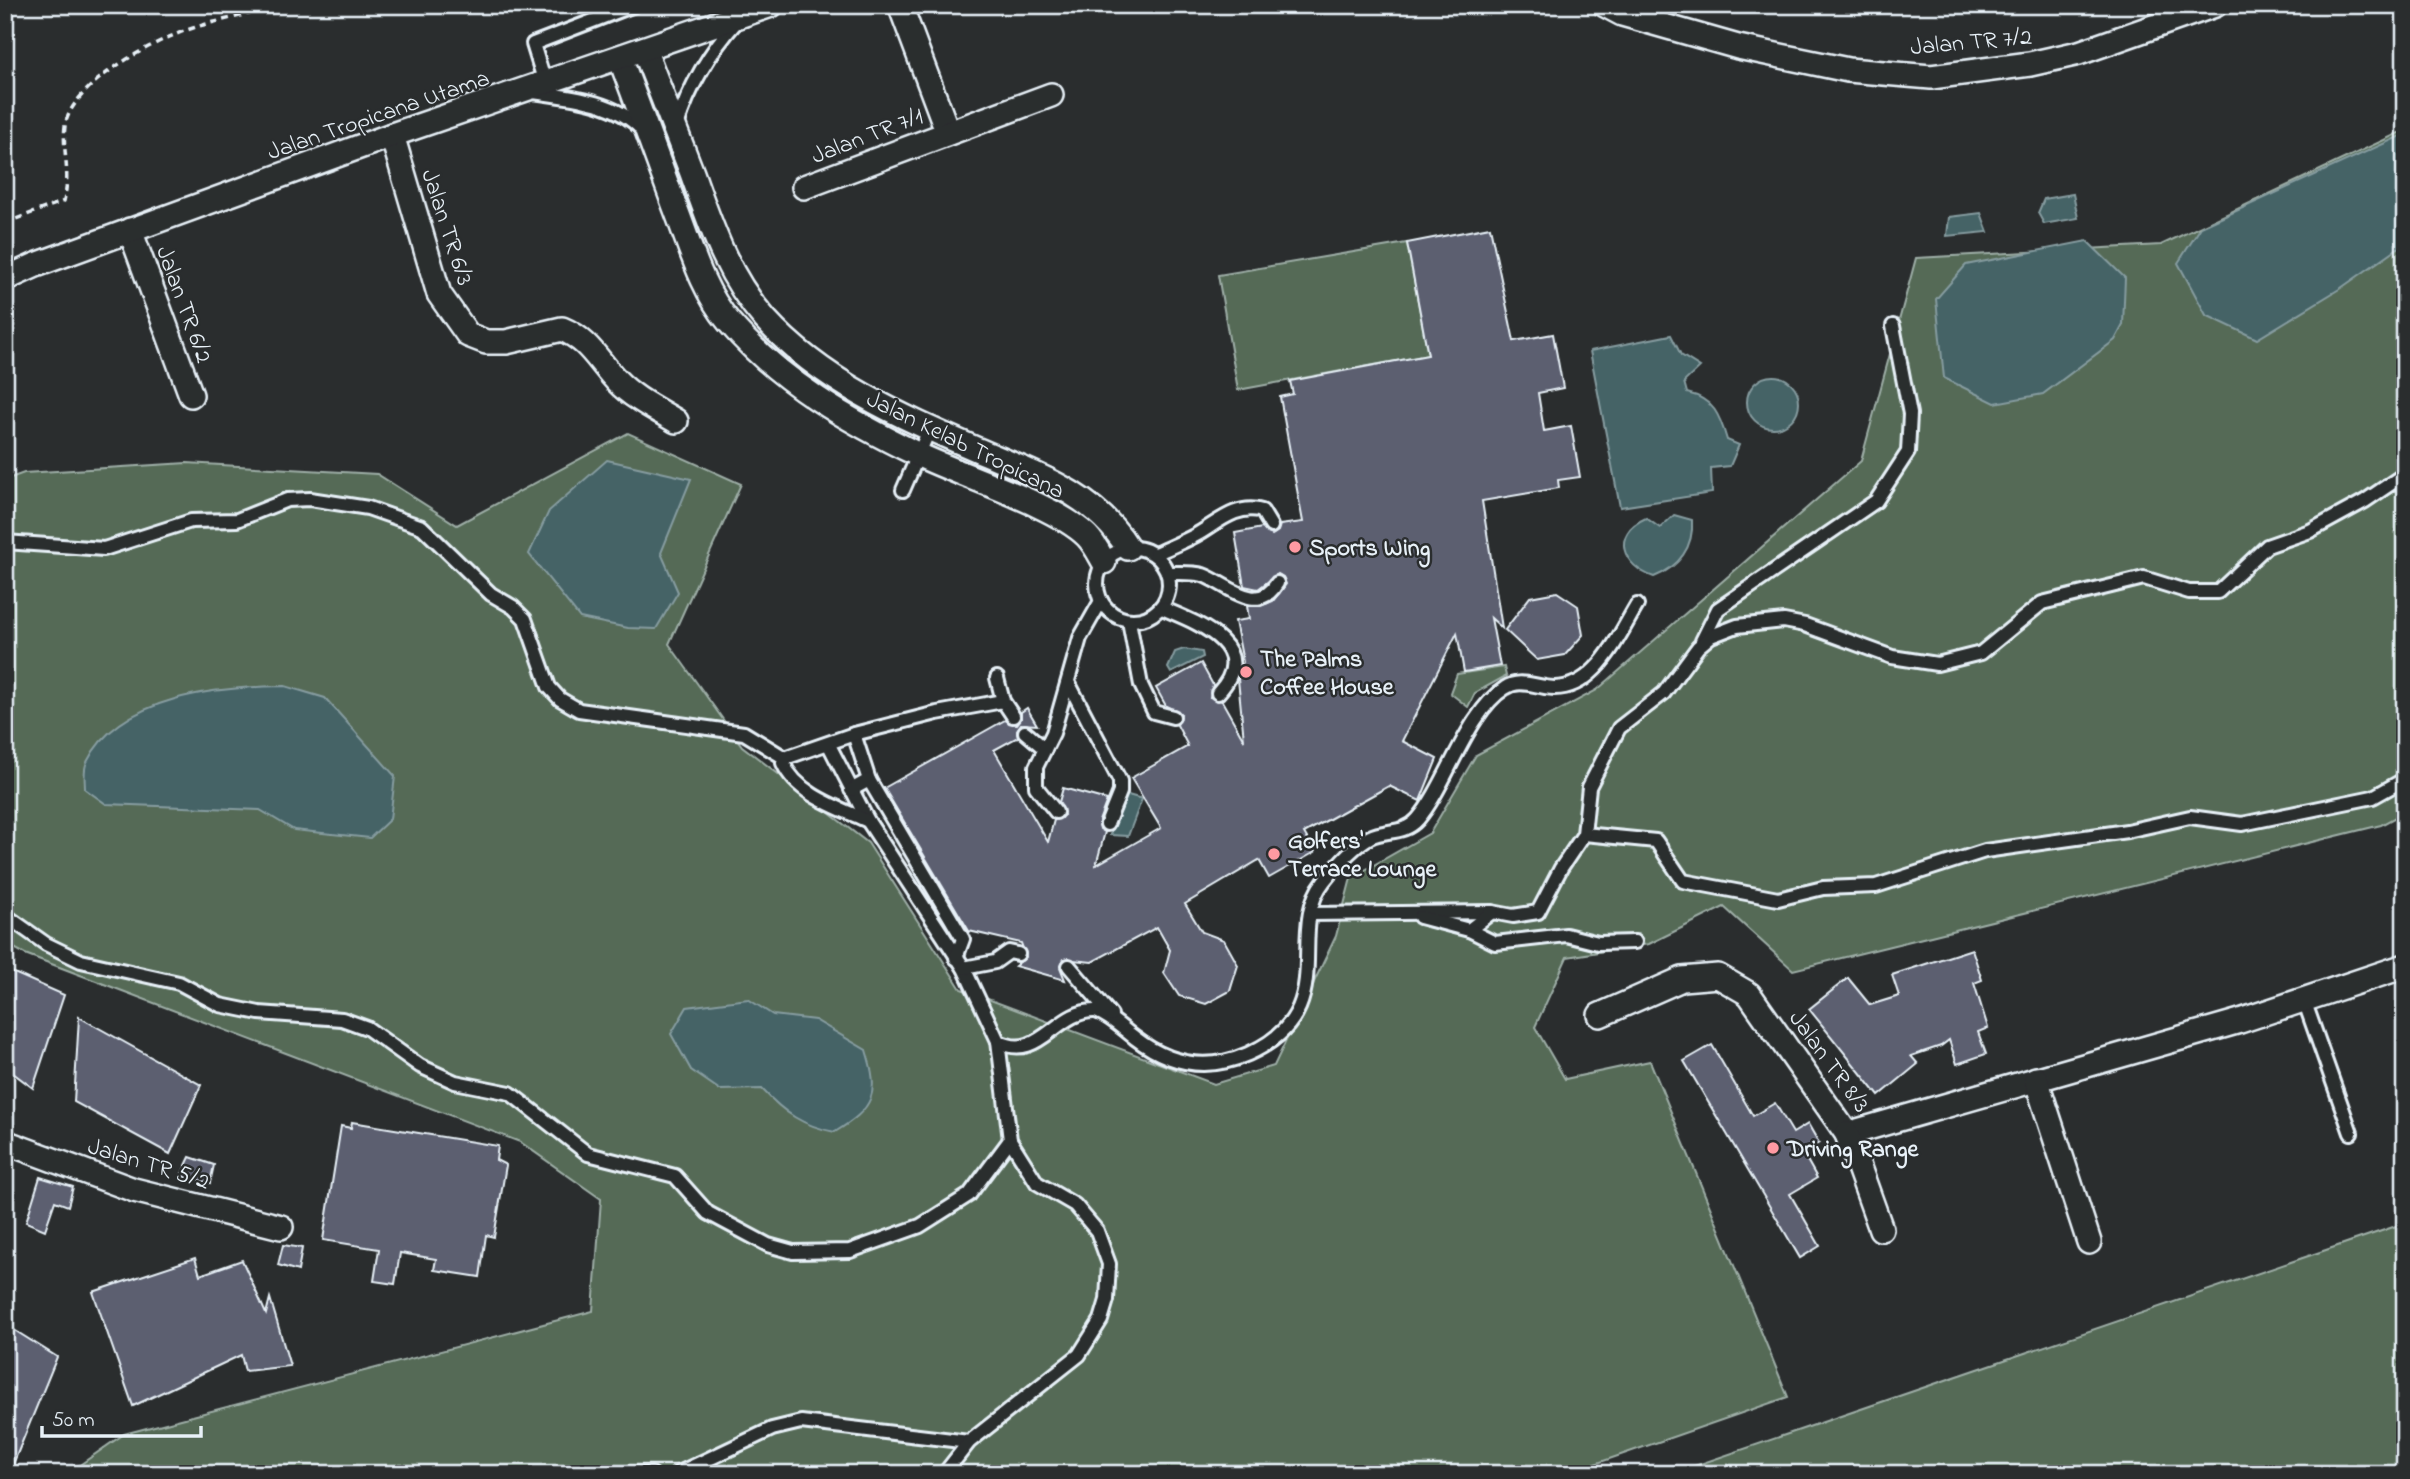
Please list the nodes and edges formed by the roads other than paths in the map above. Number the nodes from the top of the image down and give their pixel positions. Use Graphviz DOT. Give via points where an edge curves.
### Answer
graph roads {
  1 [pos="634,5"];
  2 [pos="771,5"];
  3 [pos="900,5"];
  4 [pos="1605,5"];
  5 [pos="2215,5"];
  6 [pos="742,16"];
  7 [pos="644,50"];
  8 [pos="620,58"];
  9 [pos="535,87"];
  10 [pos="1051,95"];
  11 [pos="676,130"];
  12 [pos="948,132"];
  13 [pos="392,135"];
  14 [pos="650,138"];
  15 [pos="804,187"];
  16 [pos="130,230"];
  17 [pos="5,279"];
  18 [pos="1893,326"];
  19 [pos="191,395"];
  20 [pos="676,421"];
  21 [pos="930,428"];
  22 [pos="919,455"];
  23 [pos="2405,474"];
  24 [pos="903,490"];
  25 [pos="1271,526"];
  26 [pos="5,542"];
  27 [pos="1128,548"];
  28 [pos="1155,554"];
  29 [pos="1104,562"];
  30 [pos="1169,573"];
  31 [pos="1277,583"];
  32 [pos="1101,601"];
  33 [pos="1637,605"];
  34 [pos="1162,608"];
  35 [pos="1129,621"];
  36 [pos="1698,647"];
  37 [pos="997,678"];
  38 [pos="1069,684"];
  39 [pos="1218,693"];
  40 [pos="1003,701"];
  41 [pos="1013,716"];
  42 [pos="1173,717"];
  43 [pos="1025,732"];
  44 [pos="855,734"];
  45 [pos="829,745"];
  46 [pos="1045,749"];
  47 [pos="785,758"];
  48 [pos="2405,779"];
  49 [pos="869,780"];
  50 [pos="851,790"];
  51 [pos="1056,812"];
  52 [pos="868,821"];
  53 [pos="1107,824"];
  54 [pos="1584,834"];
  55 [pos="1402,912"];
  56 [pos="1492,912"];
  57 [pos="1310,914"];
  58 [pos="5,915"];
  59 [pos="1469,930"];
  60 [pos="1635,942"];
  61 [pos="1018,954"];
  62 [pos="960,963"];
  63 [pos="1069,965"];
  64 [pos="2405,966"];
  65 [pos="2304,1000"];
  66 [pos="1600,1015"];
  67 [pos="1120,1027"];
  68 [pos="998,1041"];
  69 [pos="2036,1079"];
  70 [pos="2351,1133"];
  71 [pos="1846,1134"];
  72 [pos="1010,1140"];
  73 [pos="5,1142"];
  74 [pos="281,1227"];
  75 [pos="1881,1229"];
  76 [pos="2089,1242"];
  77 [pos="969,1442"];
  78 [pos="618,1474"];
  79 [pos="652,1474"];
  80 [pos="677,1474"];
  81 [pos="944,1474"];
  1 -- 9 [label="lane" via="533,44"];
  2 -- 6 [label="street, Jalan Tropicana Utama"];
  3 -- 12 [label="street, Jalan TR 7/1"];
  4 -- 5 [label="street, Jalan TR 7/2" via="1738,47 1847,70 1931,77 2079,53"];
  6 -- 7 [label="street, Jalan Tropicana Utama"];
  6 -- 11 [label="lane" via="724,35 697,79"];
  7 -- 8 [label="street, Jalan Tropicana Utama"];
  7 -- 11 [label="street, Jalan Kelab Tropicana"];
  8 -- 9 [label="street, Jalan Tropicana Utama"];
  8 -- 14 [label="street, Jalan Kelab Tropicana"];
  9 -- 13 [label="street, Jalan Tropicana Utama"];
  9 -- 14 [label="lane" via="608,108 636,123"];
  10 -- 12 [label="street, Jalan TR 7/1"];
  11 -- 21 [label="street, Jalan Kelab Tropicana" via="729,270 766,320 799,352 846,386"];
  12 -- 15 [label="street, Jalan TR 7/1"];
  13 -- 16 [label="street, Jalan Tropicana Utama"];
  13 -- 20 [label="street, Jalan TR 6/3" via="439,294 468,335 486,342 506,342 562,328 590,346 630,393"];
  14 -- 22 [label="street, Jalan Kelab Tropicana" via="702,276 728,321 801,388"];
  16 -- 17 [label="street, Jalan Tropicana Utama"];
  16 -- 19 [label="street, Jalan TR 6/2"];
  18 -- 36 [label="lane" via="1910,414 1908,452 1876,501 1718,609"];
  21 -- 22 [label="lane"];
  21 -- 27 [label="street, Jalan Kelab Tropicana" via="1075,495 1108,519"];
  22 -- 24 [label="lane"];
  22 -- 29 [label="street, Jalan Kelab Tropicana" via="1065,520 1085,534"];
  23 -- 36 [label="lane" via="2310,531 2267,546 2218,593 2189,592 2144,578 2042,603 1981,653 1950,662 1915,663 1784,621 1737,626 1711,636"];
  25 -- 28 [label="lane" via="1262,511 1248,509"];
  26 -- 47 [label="lane" via="104,549 191,520 237,520 287,500 368,508 422,527 484,588 519,613 532,634 542,674 560,699 579,710 744,733"];
  27 -- 28 [label="lane"];
  27 -- 29 [label="lane"];
  28 -- 30 [label="lane"];
  29 -- 32 [label="lane" via="1097,581"];
  30 -- 31 [label="lane" via="1201,575 1252,598 1269,592"];
  30 -- 34 [label="lane" via="1168,597"];
  32 -- 35 [label="lane"];
  32 -- 38 [label="lane" via="1080,638"];
  33 -- 57 [label="lane" via="1605,657 1579,682 1558,689 1520,682 1497,694 1419,818 1402,831 1370,837 1354,850 1318,890"];
  34 -- 35 [label="lane"];
  34 -- 39 [label="lane" via="1204,625 1224,642 1230,675"];
  35 -- 42 [label="lane" via="1146,699 1154,712"];
  36 -- 54 [label="lane" via="1664,693 1619,728 1589,787"];
  37 -- 40 [label="lane"];
  38 -- 46 [label="lane"];
  38 -- 53 [label="lane" via="1120,781"];
  40 -- 41 [label="lane"];
  40 -- 44 [label="lane"];
  43 -- 46 [label="lane"];
  44 -- 45 [label="lane"];
  44 -- 49 [label="lane"];
  45 -- 47 [label="lane"];
  45 -- 50 [label="lane"];
  46 -- 51 [label="lane" via="1034,776 1042,797"];
  47 -- 52 [label="lane" via="788,772 817,798"];
  48 -- 54 [label="lane" via="2373,797 2242,824 2190,817 2127,831 1985,851 1876,886 1823,888 1778,899 1683,881 1656,841"];
  49 -- 50 [label="lane"];
  49 -- 62 [label="lane" via="963,939"];
  50 -- 52 [label="lane"];
  52 -- 62 [label="lane"];
  54 -- 56 [label="lane" via="1538,912 1513,916"];
  55 -- 56 [label="lane"];
  55 -- 57 [label="lane"];
  55 -- 59 [label="lane"];
  56 -- 59 [label="lane"];
  57 -- 67 [label="lane" via="1309,972 1302,1000 1282,1030 1251,1053 1213,1065 1177,1062"];
  58 -- 72 [label="lane" via="46,944 81,961 180,983 220,1005 259,1013 342,1019 367,1028 420,1066 455,1082 510,1093 588,1154 676,1176 708,1213 768,1245 793,1252 850,1251 919,1226 969,1195"];
  59 -- 60 [label="lane" via="1495,943 1566,935 1598,943"];
  61 -- 62 [label="lane" via="1009,953 995,962"];
  62 -- 68 [label="lane"];
  63 -- 67 [label="lane"];
  64 -- 65 [label="street, Jalan TR 8/3"];
  65 -- 69 [label="street, Jalan TR 8/3"];
  65 -- 70 [label="lane"];
  66 -- 71 [label="street, Jalan TR 8/3" via="1682,979 1718,976 1749,994"];
  67 -- 68 [label="lane" via="1104,1014 1084,1010 1028,1047 1013,1048"];
  68 -- 72 [label="lane"];
  69 -- 71 [label="street, Jalan TR 8/3"];
  69 -- 76 [label="street"];
  71 -- 75 [label="street"];
  72 -- 77 [label="lane" via="1037,1183 1075,1205 1097,1231 1110,1264 1107,1300 1096,1330 1079,1355"];
  73 -- 74 [label="street, Jalan TR 5/2" via="134,1190"];
  77 -- 80 [label="lane" via="801,1422 772,1429"];
  77 -- 81 [label="lane"];
  78 -- 79 [label="lane"];
}
